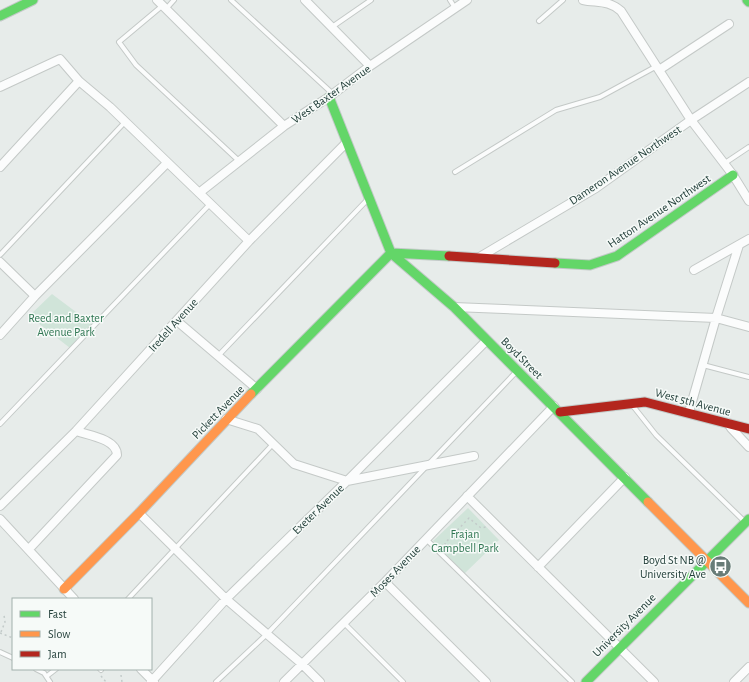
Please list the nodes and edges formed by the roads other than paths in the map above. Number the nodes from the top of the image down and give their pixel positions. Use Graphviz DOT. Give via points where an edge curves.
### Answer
graph roads {
  1 [pos="33,0"];
  2 [pos="174,0"];
  3 [pos="231,0"];
  4 [pos="305,0"];
  5 [pos="371,0"];
  6 [pos="450,0"];
  7 [pos="466,0"];
  8 [pos="563,0"];
  9 [pos="583,0"];
  10 [pos="162,5"];
  11 [pos="456,8"];
  12 [pos="0,16"];
  13 [pos="539,21"];
  14 [pos="729,24"];
  15 [pos="332,27"];
  16 [pos="370,66"];
  17 [pos="658,68"];
  18 [pos="79,81"];
  19 [pos="749,82"];
  20 [pos="0,87"];
  21 [pos="331,95"];
  22 [pos="691,120"];
  23 [pos="125,122"];
  24 [pos="284,126"];
  25 [pos="346,144"];
  26 [pos="749,148"];
  27 [pos="239,161"];
  28 [pos="168,163"];
  29 [pos="724,164"];
  30 [pos="0,167"];
  31 [pos="455,172"];
  32 [pos="733,175"];
  33 [pos="199,193"];
  34 [pos="369,199"];
  35 [pos="749,201"];
  36 [pos="210,204"];
  37 [pos="749,239"];
  38 [pos="249,241"];
  39 [pos="739,245"];
  40 [pos="390,253"];
  41 [pos="0,255"];
  42 [pos="478,258"];
  43 [pos="0,262"];
  44 [pos="694,270"];
  45 [pos="35,296"];
  46 [pos="454,306"];
  47 [pos="716,318"];
  48 [pos="177,321"];
  49 [pos="749,327"];
  50 [pos="0,336"];
  51 [pos="487,340"];
  52 [pos="218,357"];
  53 [pos="702,365"];
  54 [pos="518,370"];
  55 [pos="749,377"];
  56 [pos="257,389"];
  57 [pos="631,402"];
  58 [pos="557,409"];
  59 [pos="689,412"];
  60 [pos="226,419"];
  61 [pos="728,423"];
  62 [pos="0,424"];
  63 [pos="749,429"];
  64 [pos="76,431"];
  65 [pos="273,444"];
  66 [pos="749,447"];
  67 [pos="474,456"];
  68 [pos="429,465"];
  69 [pos="625,476"];
  70 [pos="347,481"];
  71 [pos="467,496"];
  72 [pos="0,506"];
  73 [pos="139,513"];
  74 [pos="0,520"];
  75 [pos="748,522"];
  76 [pos="426,539"];
  77 [pos="28,549"];
  78 [pos="175,549"];
  79 [pos="707,560"];
  80 [pos="538,567"];
  81 [pos="385,582"];
  82 [pos="64,589"];
  83 [pos="73,598"];
  84 [pos="129,598"];
  85 [pos="226,599"];
  86 [pos="749,603"];
  87 [pos="343,623"];
  88 [pos="266,634"];
  89 [pos="619,647"];
  90 [pos="0,652"];
  91 [pos="12,658"];
  92 [pos="302,664"];
  93 [pos="749,667"];
  94 [pos="38,670"];
  95 [pos="55,670"];
  96 [pos="143,670"];
  97 [pos="47,676"];
  98 [pos="152,681"];
  99 [pos="50,682"];
  100 [pos="216,682"];
  101 [pos="284,682"];
  102 [pos="320,682"];
  103 [pos="403,682"];
  104 [pos="486,682"];
  105 [pos="572,682"];
  106 [pos="586,682"];
  107 [pos="654,682"];
  108 [pos="734,682"];
  1 -- 12 [label="street"];
  2 -- 10 [label="lane"];
  3 -- 21 [label="lane"];
  4 -- 15 [label="street"];
  5 -- 15 [label="lane"];
  6 -- 11 [label="lane"];
  7 -- 11 [label="street, West Baxter Avenue"];
  8 -- 13 [label="lane"];
  9 -- 17 [label="street" via="614,5 621,11"];
  10 -- 24 [label="street"];
  10 -- 27 [label="lane" via="119,42 136,65"];
  11 -- 16 [label="street, West Baxter Avenue"];
  14 -- 17 [label="street"];
  15 -- 16 [label="street"];
  16 -- 21 [label="street, West Baxter Avenue"];
  17 -- 22 [label="street"];
  17 -- 31 [label="lane" via="600,97 544,116"];
  18 -- 20 [label="street" via="60,59"];
  18 -- 23 [label="street"];
  18 -- 30 [label="street"];
  19 -- 22 [label="street, Dameron Avenue Northwest"];
  21 -- 24 [label="street, West Baxter Avenue"];
  21 -- 25 [label="street, Boyd Street"];
  22 -- 29 [label="street"];
  22 -- 42 [label="street, Dameron Avenue Northwest" via="596,188"];
  23 -- 28 [label="street"];
  23 -- 41 [label="lane"];
  24 -- 27 [label="street, West Baxter Avenue"];
  25 -- 34 [label="street, Boyd Street"];
  25 -- 38 [label="street, Iredell Avenue"];
  26 -- 29 [label="lane"];
  27 -- 33 [label="street, West Baxter Avenue"];
  28 -- 33 [label="street"];
  28 -- 45 [label="street"];
  29 -- 32 [label="street"];
  32 -- 35 [label="street"];
  32 -- 42 [label="street, Hatton Avenue Northwest" via="617,256 590,265"];
  33 -- 36 [label="street"];
  34 -- 40 [label="street, Boyd Street"];
  34 -- 52 [label="lane"];
  36 -- 38 [label="street"];
  36 -- 62 [label="lane"];
  37 -- 39 [label="street"];
  38 -- 48 [label="street, Iredell Avenue"];
  39 -- 44 [label="street"];
  39 -- 47 [label="street"];
  40 -- 42 [label="street, Hatton Avenue Northwest"];
  40 -- 46 [label="street, Boyd Street"];
  40 -- 56 [label="street, Pickett Avenue"];
  43 -- 45 [label="street"];
  45 -- 50 [label="street"];
  46 -- 47 [label="street"];
  46 -- 51 [label="street, Boyd Street"];
  47 -- 49 [label="street"];
  47 -- 53 [label="street"];
  48 -- 52 [label="street"];
  48 -- 64 [label="street, Iredell Avenue"];
  51 -- 54 [label="street, Boyd Street"];
  51 -- 70 [label="street, Exeter Avenue"];
  52 -- 56 [label="street"];
  53 -- 55 [label="lane"];
  53 -- 59 [label="street"];
  54 -- 58 [label="street, Boyd Street"];
  54 -- 68 [label="lane"];
  56 -- 60 [label="street, Pickett Avenue"];
  57 -- 58 [label="street, West 5th Avenue"];
  57 -- 59 [label="street, West 5th Avenue" via="645,402"];
  57 -- 75 [label="lane" via="656,435"];
  58 -- 69 [label="street, Boyd Street"];
  58 -- 71 [label="street, Moses Avenue"];
  59 -- 61 [label="street, West 5th Avenue"];
  60 -- 65 [label="street" via="258,429"];
  60 -- 73 [label="street, Pickett Avenue"];
  61 -- 63 [label="street, West 5th Avenue"];
  61 -- 66 [label="street"];
  64 -- 72 [label="street, Iredell Avenue"];
  64 -- 77 [label="street" via="111,443 117,455"];
  65 -- 70 [label="street" via="294,464"];
  65 -- 78 [label="lane"];
  67 -- 68 [label="street"];
  68 -- 70 [label="street"];
  68 -- 88 [label="lane"];
  69 -- 79 [label="street, Boyd Street"];
  69 -- 80 [label="street"];
  70 -- 85 [label="street, Exeter Avenue"];
  71 -- 76 [label="street, Moses Avenue"];
  71 -- 80 [label="street"];
  73 -- 78 [label="street"];
  73 -- 82 [label="street, Pickett Avenue"];
  74 -- 77 [label="street"];
  75 -- 79 [label="street, University Avenue"];
  76 -- 81 [label="street, Moses Avenue"];
  76 -- 105 [label="lane"];
  77 -- 82 [label="street"];
  78 -- 84 [label="lane"];
  78 -- 85 [label="street"];
  79 -- 86 [label="street, Boyd Street"];
  79 -- 89 [label="street, University Avenue"];
  80 -- 89 [label="street"];
  81 -- 87 [label="street, Moses Avenue"];
  81 -- 104 [label="street"];
  82 -- 83 [label="street"];
  85 -- 88 [label="street"];
  85 -- 98 [label="street, Exeter Avenue"];
  87 -- 92 [label="street, Moses Avenue"];
  87 -- 103 [label="lane"];
  88 -- 92 [label="street"];
  88 -- 100 [label="lane"];
  89 -- 106 [label="street, University Avenue"];
  89 -- 107 [label="street"];
  90 -- 91 [label="lane"];
  92 -- 101 [label="street, Moses Avenue"];
  92 -- 102 [label="street"];
  93 -- 108 [label="street"];
  94 -- 97 [label="lane"];
  95 -- 97 [label="lane"];
  96 -- 98 [label="street"];
  97 -- 99 [label="lane"];
}
